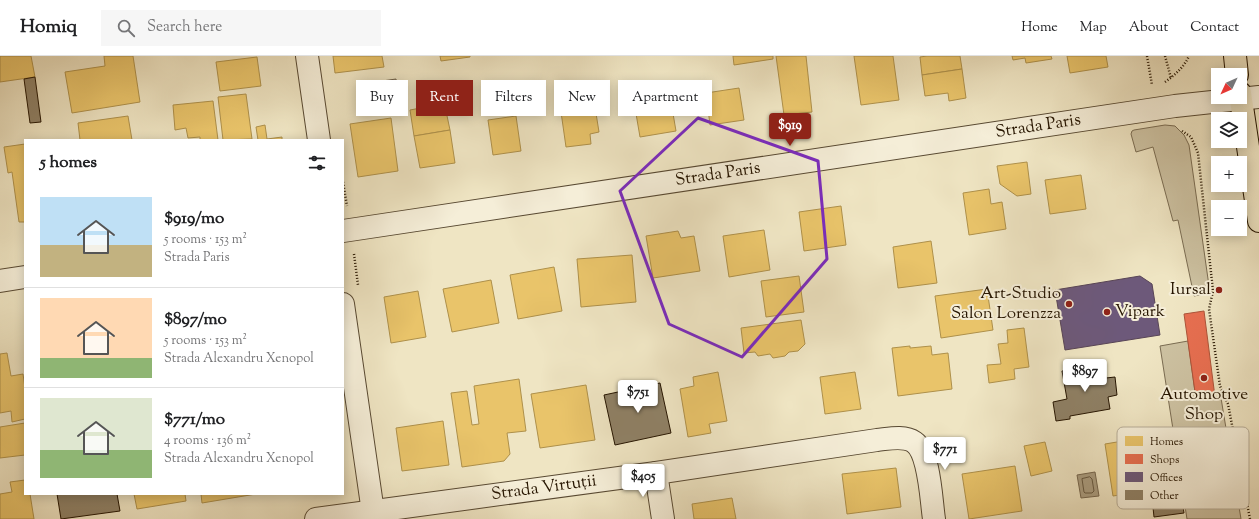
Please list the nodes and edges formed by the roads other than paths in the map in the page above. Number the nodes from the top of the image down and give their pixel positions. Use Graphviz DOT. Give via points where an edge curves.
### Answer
graph roads {
  1 [pos="307,56"];
  2 [pos="1235,56"];
  3 [pos="1237,68"];
  4 [pos="1247,97"];
  5 [pos="1211,102"];
  6 [pos="319,139"];
  7 [pos="1259,221"];
  8 [pos="344,231"];
  9 [pos="24,277"];
  10 [pos="0,281"];
  11 [pos="344,311"];
  12 [pos="656,472"];
  13 [pos="374,515"];
  14 [pos="316,519"];
  15 [pos="663,519"];
  16 [pos="934,519"];
  1 -- 6 [label="street"];
  2 -- 3 [label="main road"];
  4 -- 7 [label="main road"];
  5 -- 8 [label="street, Strada Paris"];
  9 -- 10 [label="street"];
  11 -- 13 [label="street"];
  12 -- 13 [label="street, Strada Virtuții"];
  12 -- 15 [label="street"];
  12 -- 16 [label="street, Strada Virtuții" via="899,438 913,441 922,451 927,466"];
  13 -- 14 [label="street, Strada Virtuții"];
}
